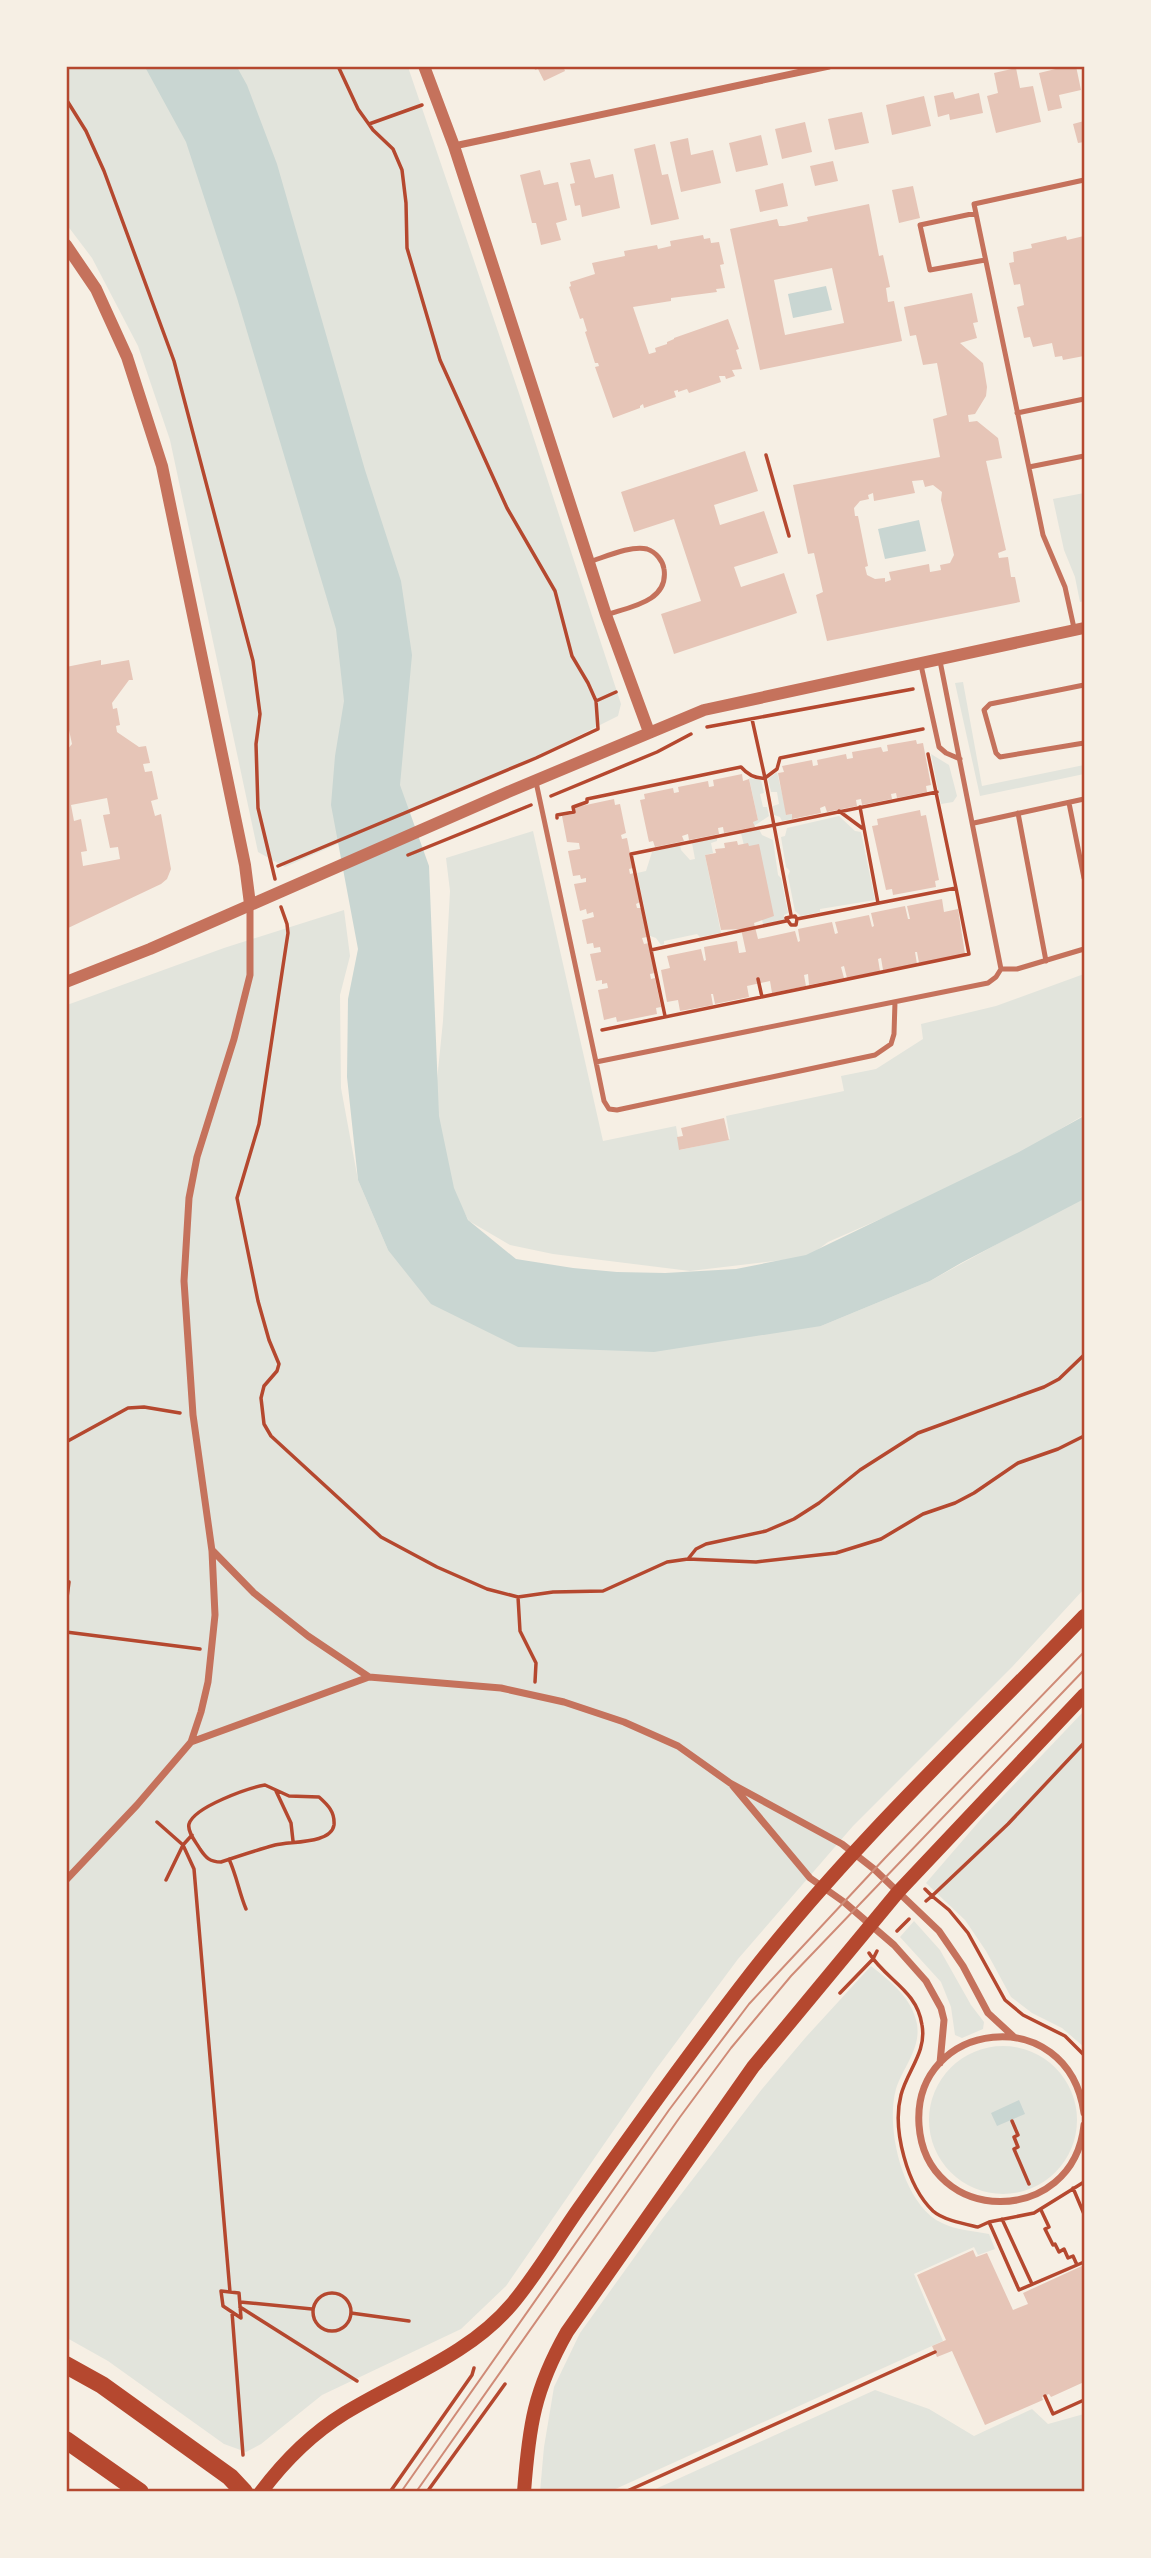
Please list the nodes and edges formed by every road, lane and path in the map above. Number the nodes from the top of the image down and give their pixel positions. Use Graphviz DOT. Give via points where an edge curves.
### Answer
graph roads {
  1 [pos="338,66"];
  2 [pos="424,66"];
  3 [pos="785,66"];
  4 [pos="829,66"];
  5 [pos="787,75"];
  6 [pos="66,99"];
  7 [pos="422,105"];
  8 [pos="369,124"];
  9 [pos="454,146"];
  10 [pos="1084,180"];
  11 [pos="976,213"];
  12 [pos="66,245"];
  13 [pos="985,260"];
  14 [pos="1084,399"];
  15 [pos="1017,413"];
  16 [pos="766,455"];
  17 [pos="1084,456"];
  18 [pos="1028,467"];
  19 [pos="789,536"];
  20 [pos="589,562"];
  21 [pos="606,615"];
  22 [pos="1079,629"];
  23 [pos="940,661"];
  24 [pos="921,665"];
  25 [pos="628,678"];
  26 [pos="1084,685"];
  27 [pos="914,689"];
  28 [pos="596,701"];
  29 [pos="752,719"];
  30 [pos="649,732"];
  31 [pos="1084,743"];
  32 [pos="960,759"];
  33 [pos="765,778"];
  34 [pos="535,780"];
  35 [pos="937,792"];
  36 [pos="1084,799"];
  37 [pos="541,801"];
  38 [pos="1069,803"];
  39 [pos="523,807"];
  40 [pos="860,807"];
  41 [pos="839,811"];
  42 [pos="1018,814"];
  43 [pos="774,823"];
  44 [pos="974,823"];
  45 [pos="559,829"];
  46 [pos="864,830"];
  47 [pos="278,866"];
  48 [pos="272,869"];
  49 [pos="1084,878"];
  50 [pos="956,888"];
  51 [pos="878,903"];
  52 [pos="250,904"];
  53 [pos="282,908"];
  54 [pos="791,915"];
  55 [pos="797,919"];
  56 [pos="786,920"];
  57 [pos="1084,949"];
  58 [pos="651,950"];
  59 [pos="1046,961"];
  60 [pos="1001,969"];
  61 [pos="758,979"];
  62 [pos="66,982"];
  63 [pos="762,997"];
  64 [pos="895,1002"];
  65 [pos="665,1017"];
  66 [pos="600,1030"];
  67 [pos="596,1062"];
  68 [pos="1084,1355"];
  69 [pos="193,1415"];
  70 [pos="1084,1436"];
  71 [pos="66,1442"];
  72 [pos="212,1551"];
  73 [pos="688,1559"];
  74 [pos="66,1581"];
  75 [pos="518,1597"];
  76 [pos="66,1605"];
  77 [pos="1084,1616"];
  78 [pos="66,1632"];
  79 [pos="212,1651"];
  80 [pos="369,1677"];
  81 [pos="533,1695"];
  82 [pos="1084,1695"];
  83 [pos="191,1742"];
  84 [pos="1084,1742"];
  85 [pos="730,1783"];
  86 [pos="275,1790"];
  87 [pos="157,1822"];
  88 [pos="192,1835"];
  89 [pos="293,1841"];
  90 [pos="183,1845"];
  91 [pos="854,1853"];
  92 [pos="229,1859"];
  93 [pos="66,1880"];
  94 [pos="166,1880"];
  95 [pos="823,1886"];
  96 [pos="925,1889"];
  97 [pos="898,1892"];
  98 [pos="932,1896"];
  99 [pos="926,1901"];
  100 [pos="246,1909"];
  101 [pos="910,1917"];
  102 [pos="870,1925"];
  103 [pos="897,1931"];
  104 [pos="868,1951"];
  105 [pos="877,1951"];
  106 [pos="873,1959"];
  107 [pos="841,1993"];
  108 [pos="1013,2036"];
  109 [pos="1084,2055"];
  110 [pos="940,2063"];
  111 [pos="1083,2098"];
  112 [pos="1084,2113"];
  113 [pos="1012,2121"];
  114 [pos="1084,2125"];
  115 [pos="1084,2182"];
  116 [pos="1073,2188"];
  117 [pos="1032,2189"];
  118 [pos="1041,2210"];
  119 [pos="1084,2214"];
  120 [pos="1002,2219"];
  121 [pos="989,2222"];
  122 [pos="1084,2262"];
  123 [pos="1077,2265"];
  124 [pos="1032,2285"];
  125 [pos="230,2292"];
  126 [pos="240,2304"];
  127 [pos="312,2309"];
  128 [pos="232,2312"];
  129 [pos="351,2313"];
  130 [pos="409,2321"];
  131 [pos="935,2352"];
  132 [pos="66,2365"];
  133 [pos="474,2368"];
  134 [pos="357,2381"];
  135 [pos="505,2384"];
  136 [pos="1045,2396"];
  137 [pos="1084,2400"];
  138 [pos="66,2440"];
  139 [pos="243,2455"];
  140 [pos="140,2491"];
  141 [pos="244,2491"];
  142 [pos="261,2491"];
  143 [pos="390,2491"];
  144 [pos="428,2491"];
  145 [pos="524,2491"];
  146 [pos="625,2491"];
  1 -- 8 [label="path"];
  2 -- 9 [label="street"];
  3 -- 5 [label="street"];
  4 -- 5 [label="street"];
  5 -- 9 [label="street"];
  6 -- 48 [label="path" via="104,171 174,361 253,661 260,714 258,808"];
  7 -- 8 [label="path"];
  8 -- 28 [label="path" via="393,149 402,170 407,248 440,360 507,508 555,591 569,647"];
  9 -- 20 [label="street"];
  10 -- 11 [label="lane" via="974,204"];
  11 -- 13 [label="lane"];
  11 -- 13 [label="lane" via="920,225 930,270"];
  12 -- 52 [label="street" via="96,289 127,357 162,466"];
  13 -- 15 [label="lane"];
  14 -- 15 [label="lane"];
  15 -- 18 [label="lane"];
  16 -- 19 [label="path"];
  17 -- 18 [label="lane"];
  18 -- 22 [label="lane" via="1043,536"];
  20 -- 21 [label="street"];
  20 -- 21 [label="lane" via="646,549 655,553 664,568 661,591 651,600"];
  21 -- 25 [label="street"];
  22 -- 23 [label="street"];
  23 -- 24 [label="street"];
  23 -- 32 [label="lane"];
  24 -- 30 [label="street" via="704,710"];
  24 -- 32 [label="lane" via="939,747"];
  25 -- 28 [label="path" via="612,683 616,694"];
  25 -- 30 [label="street"];
  26 -- 31 [label="lane" via="990,704 984,710 1000,757"];
  27 -- 29 [label="path"];
  28 -- 47 [label="path" via="598,729"];
  29 -- 33 [label="path"];
  29 -- 37 [label="path" via="702,729"];
  30 -- 34 [label="street"];
  32 -- 44 [label="lane"];
  33 -- 35 [label="path" via="778,769 780,758 923,729"];
  33 -- 43 [label="path"];
  33 -- 45 [label="path" via="741,767 587,799 573,807 574,812 557,815"];
  34 -- 37 [label="lane"];
  34 -- 52 [label="street"];
  35 -- 40 [label="path"];
  35 -- 50 [label="path"];
  36 -- 38 [label="lane"];
  37 -- 39 [label="path"];
  37 -- 67 [label="lane"];
  38 -- 42 [label="lane"];
  38 -- 49 [label="lane"];
  40 -- 41 [label="path"];
  40 -- 46 [label="path"];
  41 -- 43 [label="path"];
  41 -- 46 [label="path"];
  42 -- 44 [label="lane"];
  42 -- 59 [label="lane"];
  43 -- 54 [label="path"];
  43 -- 58 [label="path" via="631,853"];
  44 -- 60 [label="lane"];
  46 -- 51 [label="path"];
  50 -- 51 [label="path"];
  50 -- 63 [label="path" via="969,954"];
  51 -- 55 [label="path"];
  52 -- 62 [label="street"];
  52 -- 69 [label="street" via="250,975 197,1157 187,1222 184,1281"];
  53 -- 75 [label="path" via="288,933 259,1124 237,1198 258,1301 279,1364 264,1386 264,1424 271,1436 381,1537 487,1589"];
  54 -- 55 [label="path"];
  54 -- 56 [label="path"];
  55 -- 56 [label="path" via="796,925"];
  56 -- 58 [label="path"];
  57 -- 59 [label="lane"];
  58 -- 65 [label="path"];
  59 -- 60 [label="lane"];
  60 -- 64 [label="lane" via="988,982"];
  61 -- 63 [label="path"];
  63 -- 65 [label="path"];
  64 -- 67 [label="lane"];
  64 -- 67 [label="lane" via="891,1044 875,1055 617,1110 609,1109 604,1101"];
  65 -- 66 [label="path"];
  68 -- 73 [label="path" via="1044,1387 918,1433 860,1469 794,1520 706,1544"];
  69 -- 71 [label="path" via="128,1408"];
  69 -- 72 [label="street"];
  70 -- 73 [label="path" via="1018,1462 955,1503 847,1550 792,1560"];
  72 -- 79 [label="street"];
  72 -- 80 [label="street" via="254,1593"];
  73 -- 75 [label="path" via="667,1562 603,1591"];
  74 -- 76 [label="path"];
  75 -- 81 [label="path" via="520,1631 536,1663"];
  77 -- 91 [label="main road"];
  78 -- 79 [label="path"];
  79 -- 83 [label="street"];
  80 -- 81 [label="street"];
  80 -- 83 [label="street"];
  81 -- 85 [label="street" via="624,1722 678,1746"];
  82 -- 97 [label="main road"];
  83 -- 93 [label="street"];
  84 -- 98 [label="path" via="1008,1824"];
  85 -- 91 [label="street"];
  85 -- 95 [label="street" via="810,1878"];
  86 -- 88 [label="path" via="265,1785 250,1788 197,1812 189,1822"];
  86 -- 89 [label="path" via="291,1823"];
  86 -- 89 [label="path" via="289,1796 319,1797 331,1807 333,1830 327,1837"];
  87 -- 90 [label="path"];
  88 -- 90 [label="path"];
  88 -- 92 [label="path" via="212,1862"];
  89 -- 92 [label="path"];
  90 -- 94 [label="path"];
  90 -- 125 [label="path" via="194,1869"];
  91 -- 95 [label="main road"];
  91 -- 97 [label="street"];
  92 -- 100 [label="path"];
  95 -- 102 [label="street"];
  95 -- 142 [label="main road" via="752,1973 512,2304 460,2351 318,2432 291,2454"];
  96 -- 98 [label="path"];
  97 -- 102 [label="main road"];
  97 -- 108 [label="street" via="939,1931 988,2013"];
  98 -- 99 [label="path"];
  98 -- 109 [label="path" via="968,1933 1005,2000 1023,2015 1065,2036"];
  101 -- 103 [label="path"];
  102 -- 110 [label="street" via="905,1956 934,1994 943,2021"];
  102 -- 145 [label="main road" via="753,2067 567,2332 537,2397"];
  104 -- 106 [label="path"];
  105 -- 106 [label="path"];
  106 -- 107 [label="path"];
  106 -- 121 [label="path" via="913,2000 923,2028 922,2046 900,2096 900,2142 910,2172 938,2214 978,2227"];
  108 -- 110 [label="street" via="966,2045"];
  108 -- 111 [label="street" via="1055,2056"];
  110 -- 114 [label="street" via="920,2106 923,2145 943,2179 976,2199 1016,2202 1052,2187 1077,2157"];
  111 -- 112 [label="street"];
  113 -- 117 [label="path" via="1018,2135 1014,2149"];
  115 -- 116 [label="path"];
  116 -- 118 [label="path"];
  116 -- 119 [label="path"];
  118 -- 120 [label="path"];
  118 -- 123 [label="path" via="1052,2245 1059,2252 1064,2249 1068,2258 1073,2256"];
  120 -- 121 [label="path"];
  120 -- 124 [label="path"];
  121 -- 124 [label="path" via="1019,2290"];
  122 -- 123 [label="path"];
  123 -- 124 [label="path"];
  125 -- 126 [label="path" via="239,2293"];
  125 -- 128 [label="path" via="221,2291 223,2306"];
  126 -- 127 [label="path"];
  126 -- 128 [label="path" via="241,2318"];
  126 -- 134 [label="path"];
  127 -- 129 [label="path" via="318,2297 330,2292 348,2300"];
  127 -- 129 [label="path" via="318,2326 330,2331 342,2328"];
  128 -- 139 [label="path"];
  129 -- 130 [label="path"];
  131 -- 146 [label="path"];
  132 -- 141 [label="main road" via="102,2385"];
  133 -- 143 [label="path"];
  135 -- 144 [label="path"];
  136 -- 137 [label="path" via="1053,2414"];
  138 -- 140 [label="main road"];
}
